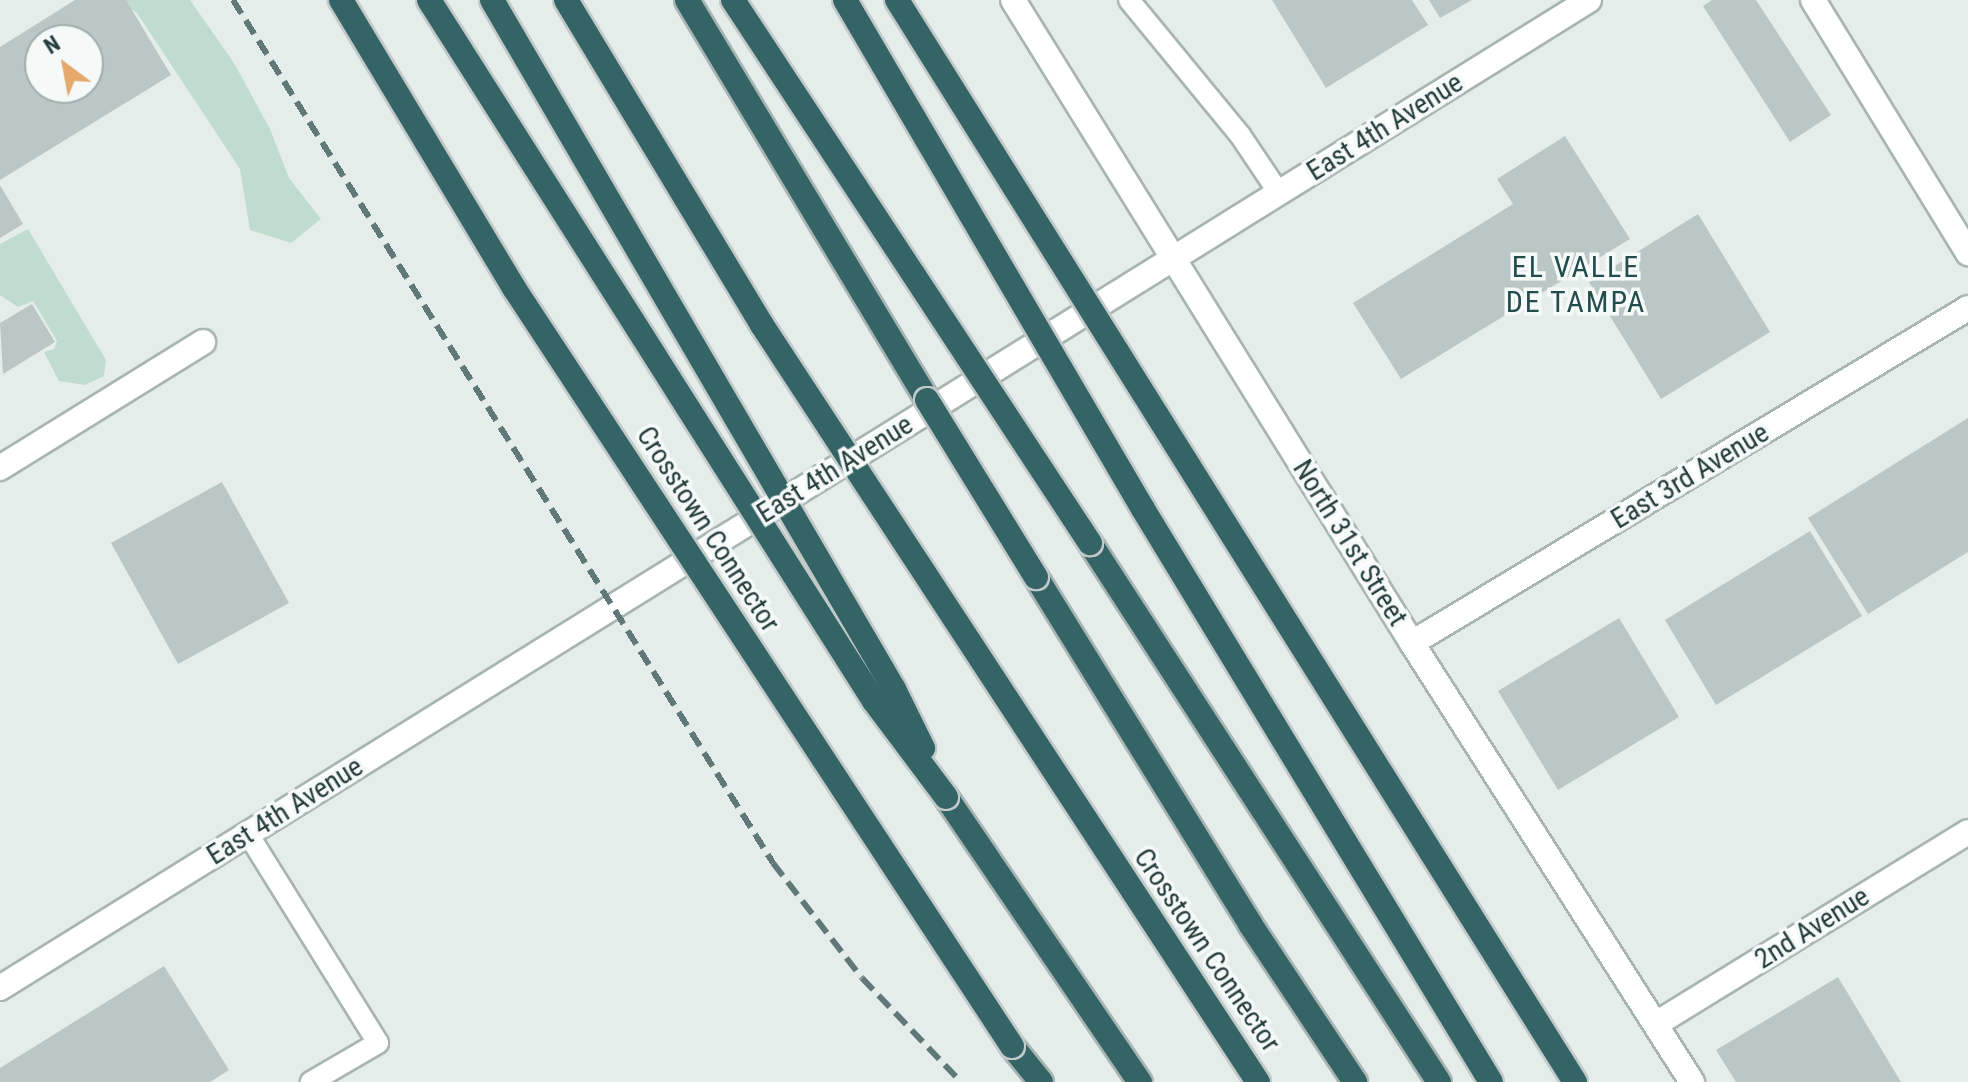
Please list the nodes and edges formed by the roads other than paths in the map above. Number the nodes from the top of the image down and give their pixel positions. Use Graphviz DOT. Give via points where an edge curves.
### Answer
graph roads {
  1 [pos="341,0"];
  2 [pos="429,0"];
  3 [pos="492,0"];
  4 [pos="566,0"];
  5 [pos="687,0"];
  6 [pos="733,0"];
  7 [pos="845,0"];
  8 [pos="897,0"];
  9 [pos="1013,0"];
  10 [pos="1129,0"];
  11 [pos="1589,0"];
  12 [pos="1813,0"];
  13 [pos="1279,193"];
  14 [pos="1968,253"];
  15 [pos="1173,259"];
  16 [pos="1968,308"];
  17 [pos="203,342"];
  18 [pos="0,468"];
  19 [pos="1412,643"];
  20 [pos="946,797"];
  21 [pos="1968,832"];
  22 [pos="248,834"];
  23 [pos="0,988"];
  24 [pos="1656,1024"];
  25 [pos="1012,1046"];
  26 [pos="311,1082"];
  27 [pos="1031,1082"];
  28 [pos="1041,1082"];
  29 [pos="1140,1082"];
  30 [pos="1258,1082"];
  31 [pos="1355,1082"];
  32 [pos="1439,1082"];
  33 [pos="1491,1082"];
  34 [pos="1575,1082"];
  35 [pos="1692,1082"];
  1 -- 25 [label="highway, Crosstown Connector, bridge" via="514,288"];
  2 -- 20 [label="highway, bridge" via="874,701"];
  3 -- 20 [label="highway, bridge" via="894,689"];
  4 -- 30 [label="highway, Crosstown Connector, bridge" via="762,325"];
  5 -- 31 [label="highway, Crosstown Connector, bridge" via="1028,565 1250,924"];
  6 -- 32 [label="highway, bridge"];
  7 -- 33 [label="highway, bridge" via="1183,577"];
  8 -- 34 [label="highway, bridge"];
  9 -- 15 [label="street, North 31st Street"];
  10 -- 13 [label="lane" via="1240,135"];
  11 -- 13 [label="street, East 4th Avenue"];
  12 -- 14 [label="street"];
  13 -- 15 [label="street, East 4th Avenue"];
  15 -- 19 [label="street, North 31st Street"];
  15 -- 22 [label="street, East 4th Avenue"];
  16 -- 19 [label="street, East 3rd Avenue"];
  17 -- 18 [label="street"];
  19 -- 24 [label="street, North 31st Street"];
  20 -- 29 [label="highway"];
  21 -- 24 [label="street, 2nd Avenue"];
  22 -- 23 [label="street, East 4th Avenue"];
  22 -- 26 [label="lane" via="378,1043"];
  24 -- 35 [label="street, North 31st Street"];
  25 -- 27 [label="highway"];
  25 -- 28 [label="highway, Crosstown Connector"];
}
